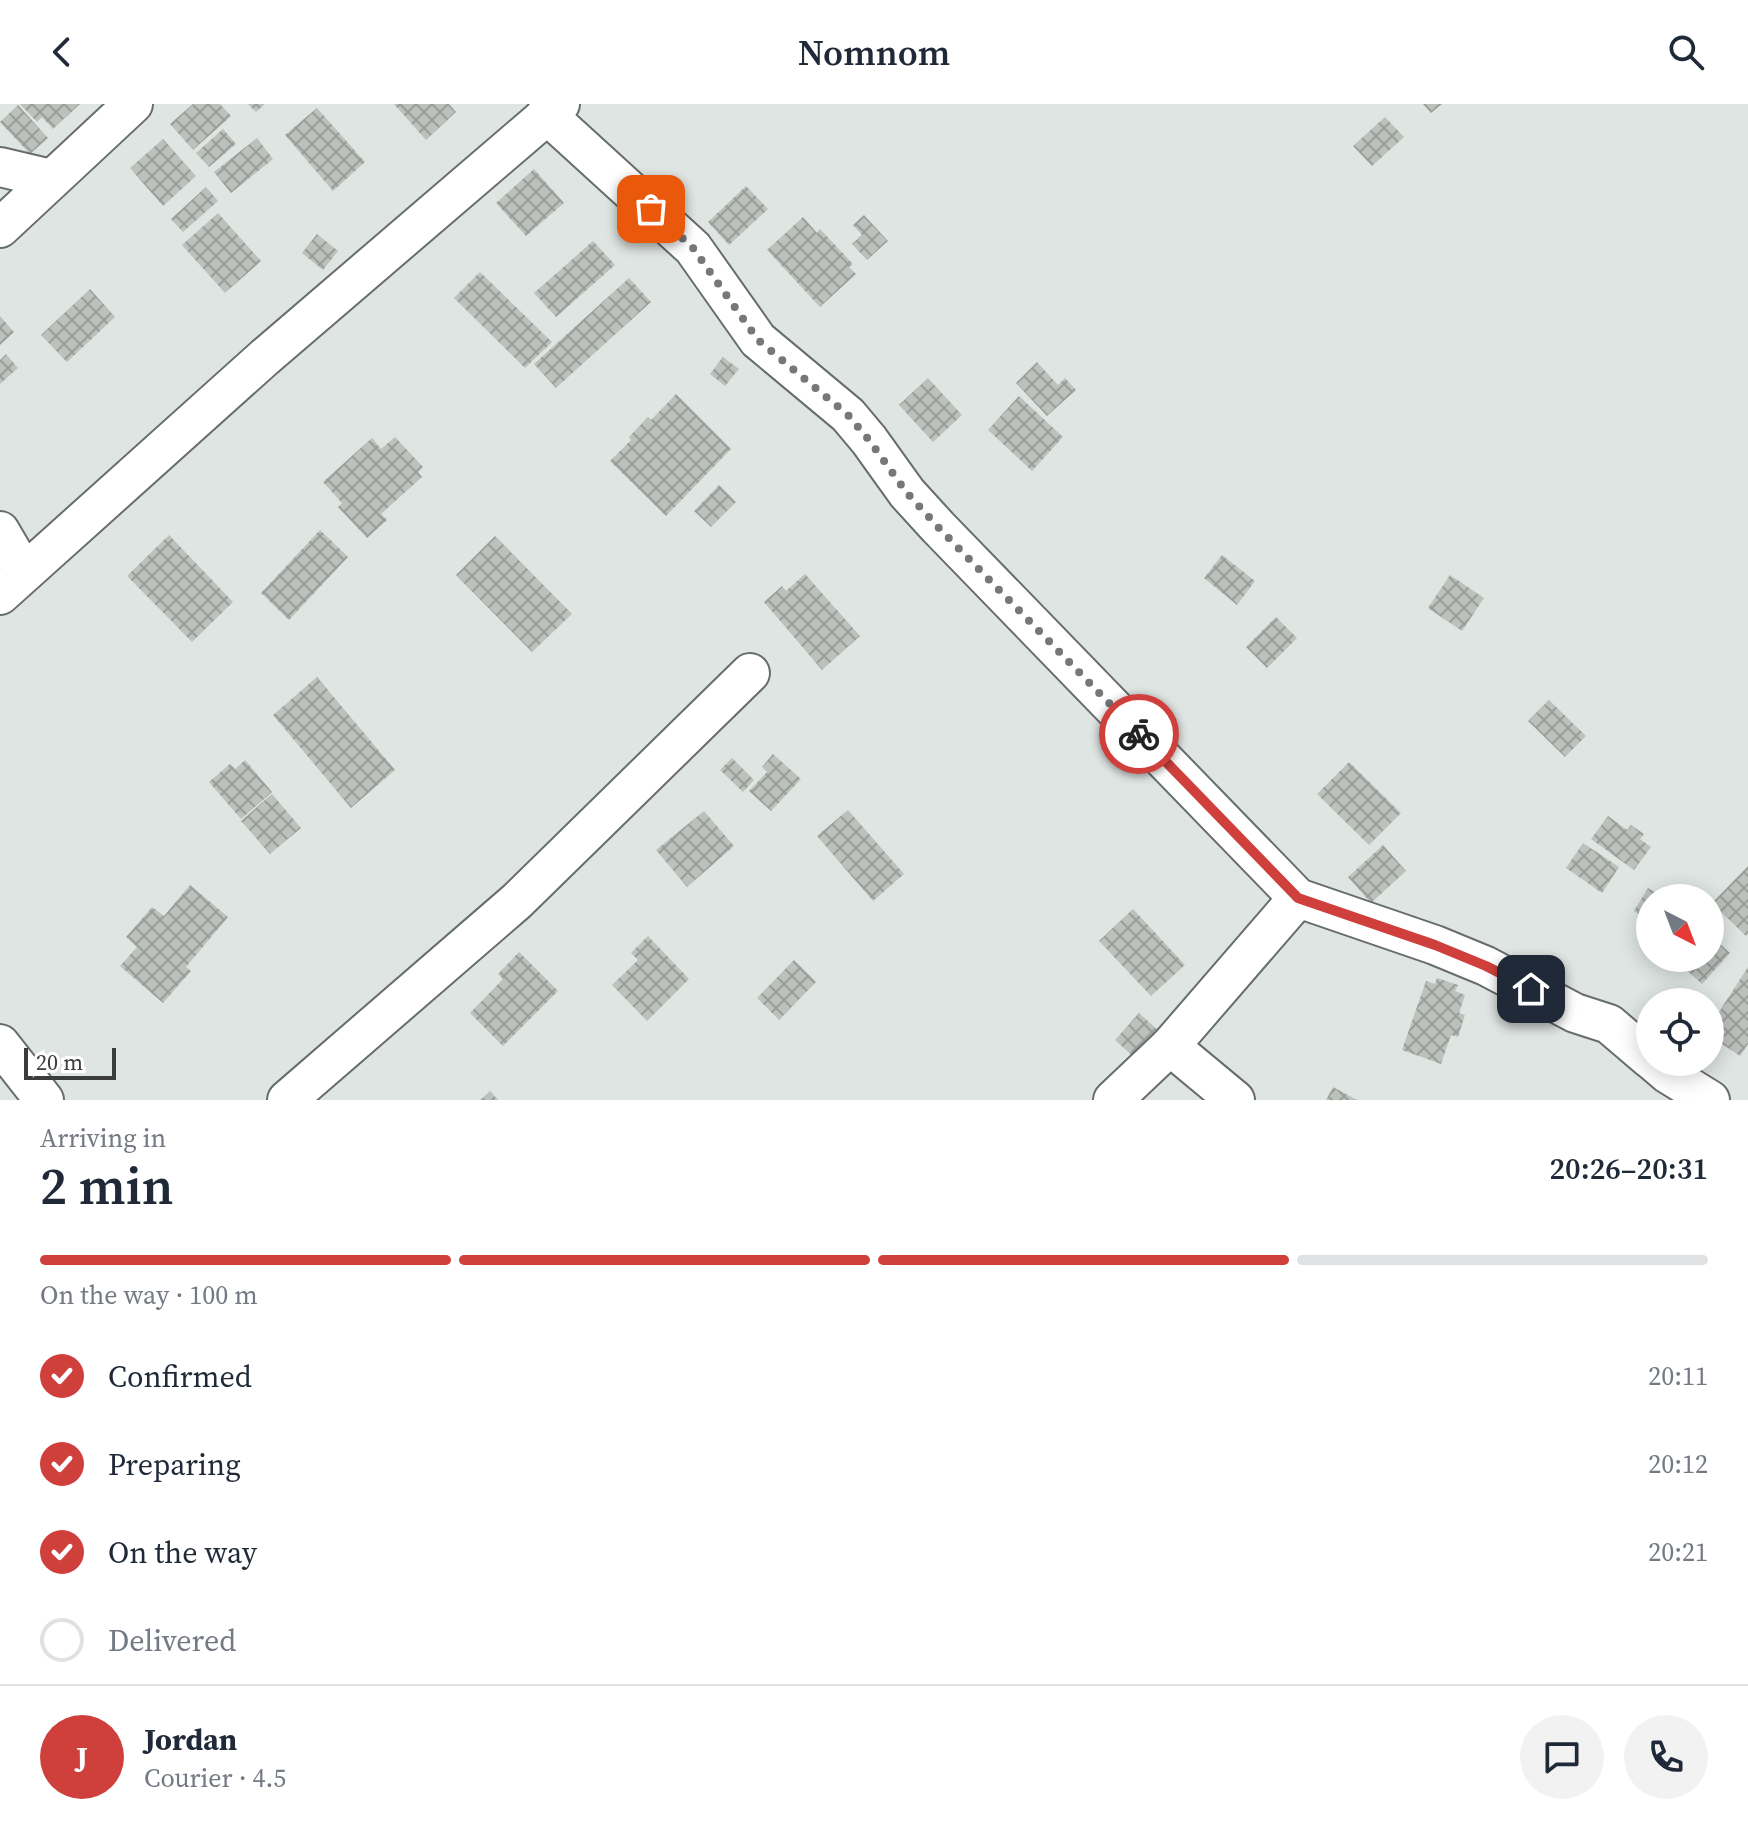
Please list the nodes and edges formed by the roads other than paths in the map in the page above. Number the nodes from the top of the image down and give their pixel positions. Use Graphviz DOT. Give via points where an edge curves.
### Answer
graph roads {
  1 [pos="133,104"];
  2 [pos="553,109"];
  3 [pos="0,167"];
  4 [pos="51,179"];
  5 [pos="0,228"];
  6 [pos="0,531"];
  7 [pos="12,584"];
  8 [pos="750,673"];
  9 [pos="1298,898"];
  10 [pos="0,1044"];
  11 [pos="1170,1046"];
  12 [pos="1636,1047"];
  13 [pos="1671,1076"];
  14 [pos="44,1100"];
  15 [pos="287,1100"];
  16 [pos="1113,1100"];
  17 [pos="1235,1100"];
  18 [pos="1710,1100"];
  1 -- 4 [label="street"];
  2 -- 7 [label="street"];
  2 -- 9 [label="street" via="693,248 758,340 848,415 938,527"];
  3 -- 4 [label="street"];
  4 -- 5 [label="street"];
  6 -- 7 [label="street"];
  8 -- 15 [label="street" via="517,901"];
  9 -- 11 [label="street"];
  9 -- 12 [label="street" via="1486,966 1575,1013 1609,1024"];
  10 -- 14 [label="street"];
  11 -- 16 [label="street"];
  11 -- 17 [label="street"];
  13 -- 18 [label="street"];
}
